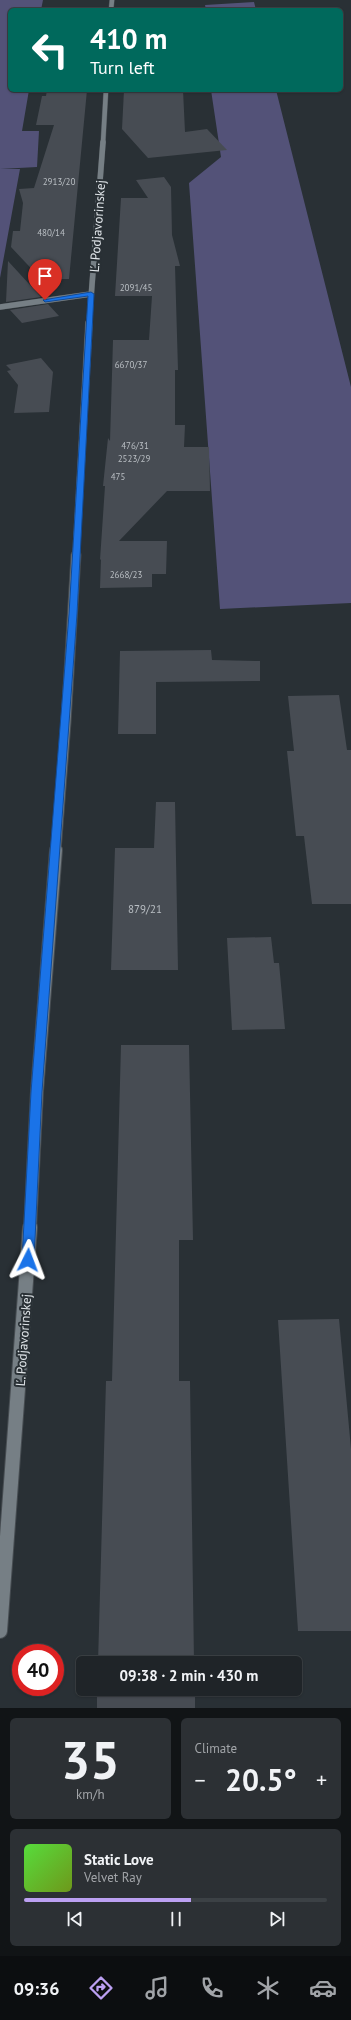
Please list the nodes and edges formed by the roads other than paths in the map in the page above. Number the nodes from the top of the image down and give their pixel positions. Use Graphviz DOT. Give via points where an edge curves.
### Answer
graph roads {
  1 [pos="106,92"];
  2 [pos="91,294"];
  3 [pos="0,307"];
  4 [pos="0,1631"];
  1 -- 2 [label="street, Ľ. Podjavorinskej"];
  2 -- 3 [label="street"];
  2 -- 4 [label="street, Ľ. Podjavorinskej" via="66,715 37,1092 28,1276"];
}
